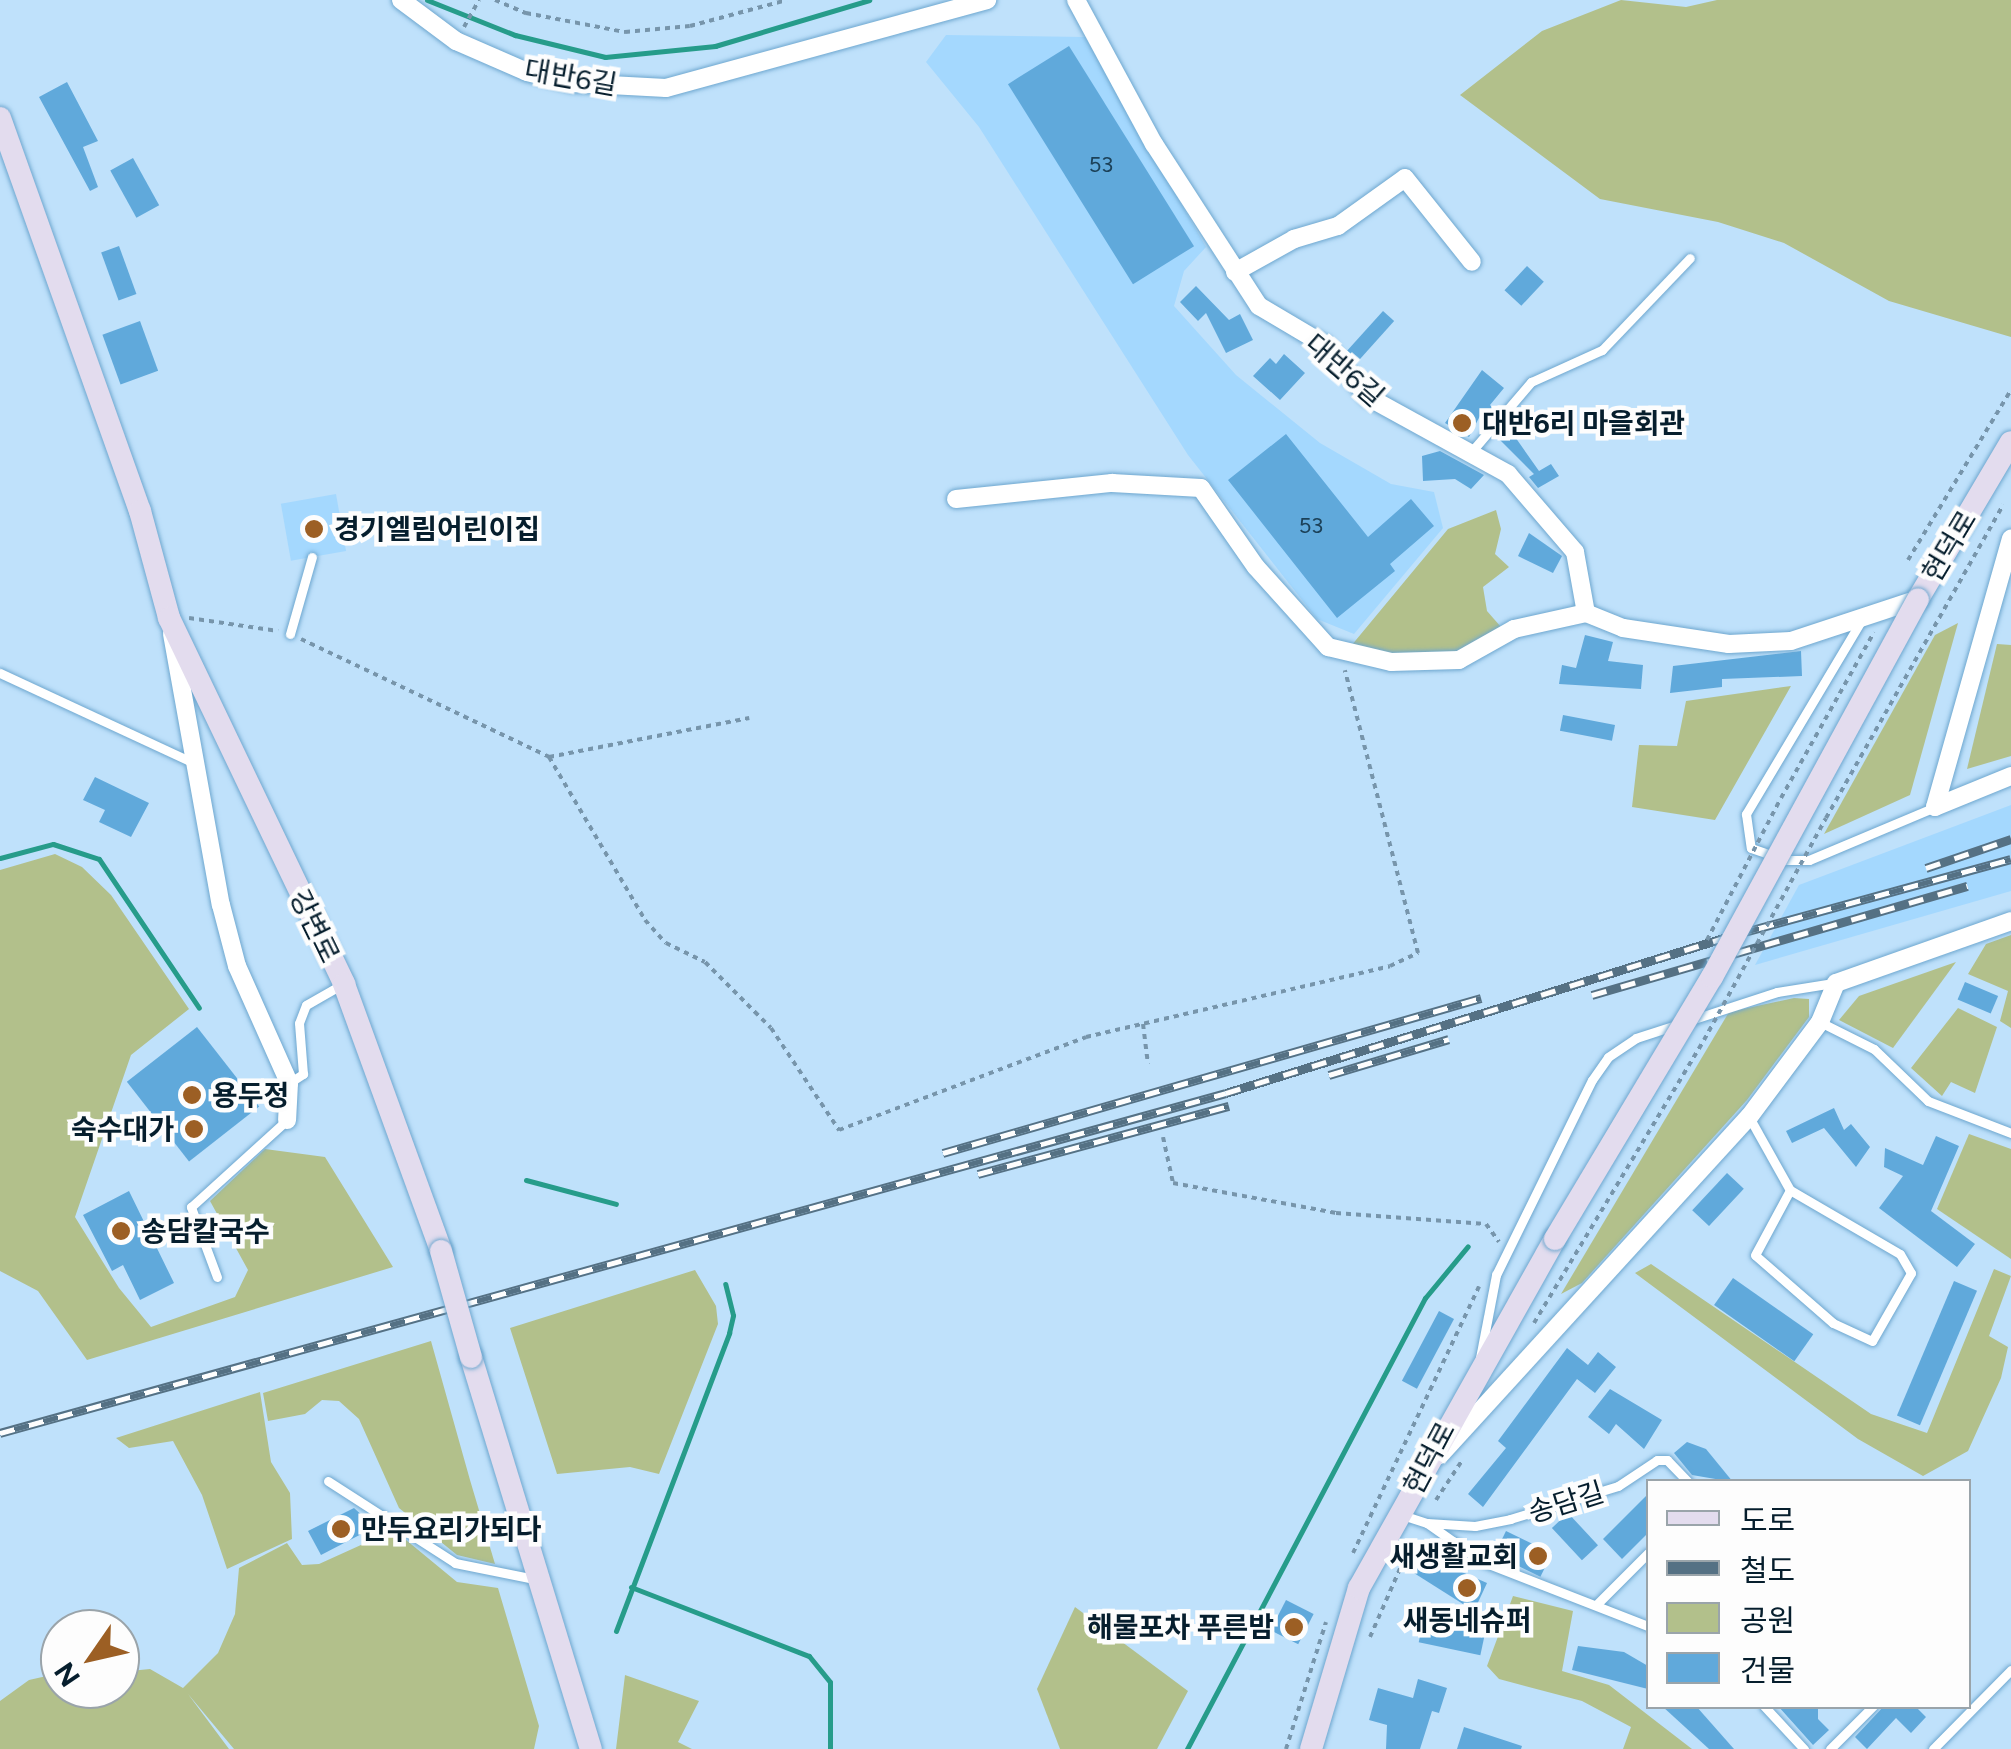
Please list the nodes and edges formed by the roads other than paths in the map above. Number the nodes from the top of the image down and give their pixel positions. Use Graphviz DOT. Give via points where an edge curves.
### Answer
graph roads {
  1 [pos="401,0"];
  2 [pos="987,0"];
  3 [pos="1076,0"];
  4 [pos="0,118"];
  5 [pos="1690,258"];
  6 [pos="1472,262"];
  7 [pos="1235,272"];
  8 [pos="2011,442"];
  9 [pos="1472,450"];
  10 [pos="956,499"];
  11 [pos="2011,539"];
  12 [pos="312,557"];
  13 [pos="1918,598"];
  14 [pos="1586,613"];
  15 [pos="169,618"];
  16 [pos="1870,623"];
  17 [pos="290,634"];
  18 [pos="0,673"];
  19 [pos="194,763"];
  20 [pos="2011,776"];
  21 [pos="1935,807"];
  22 [pos="2011,921"];
  23 [pos="1836,982"];
  24 [pos="344,984"];
  25 [pos="1820,1022"];
  26 [pos="289,1083"];
  27 [pos="1750,1117"];
  28 [pos="286,1120"];
  29 [pos="2011,1133"];
  30 [pos="1790,1190"];
  31 [pos="217,1277"];
  32 [pos="1478,1366"];
  33 [pos="1417,1479"];
  34 [pos="1685,1479"];
  35 [pos="328,1481"];
  36 [pos="1400,1514"];
  37 [pos="1427,1523"];
  38 [pos="1646,1556"];
  39 [pos="534,1579"];
  40 [pos="1598,1603"];
  41 [pos="1646,1625"];
  42 [pos="2011,1670"];
  43 [pos="1326,1688"];
  44 [pos="1767,1709"];
  45 [pos="1870,1709"];
  46 [pos="592,1749"];
  47 [pos="1300,1749"];
  48 [pos="1310,1749"];
  49 [pos="1804,1749"];
  50 [pos="1830,1749"];
  51 [pos="1933,1749"];
  1 -- 2 [label="street, 대반6길" via="456,42 527,72 572,83 666,88"];
  3 -- 7 [label="street, 대반6길" via="1154,144"];
  4 -- 15 [label="street, 강변로" via="140,511"];
  5 -- 9 [label="lane" via="1602,350 1521,392"];
  6 -- 7 [label="street" via="1405,178 1338,226 1294,239"];
  7 -- 9 [label="street, 대반6길" via="1259,306 1326,345 1368,397"];
  8 -- 13 [label="street, 현덕로"];
  9 -- 14 [label="street, 대반6길" via="1508,474 1519,493 1556,524 1574,552"];
  10 -- 14 [label="street" via="1112,483 1201,488 1256,567 1328,648 1390,662 1459,660 1514,629"];
  11 -- 21 [label="street"];
  12 -- 17 [label="lane"];
  13 -- 16 [label="street"];
  13 -- 32 [label="street, 현덕로, bridge" via="1712,978"];
  14 -- 16 [label="street" via="1623,628 1729,644 1791,640"];
  15 -- 19 [label="street"];
  15 -- 24 [label="street, 강변로"];
  16 -- 21 [label="lane" via="1746,814 1751,848 1808,860"];
  18 -- 19 [label="lane"];
  19 -- 26 [label="street" via="237,966"];
  20 -- 21 [label="street"];
  22 -- 23 [label="street"];
  23 -- 25 [label="street"];
  23 -- 32 [label="lane" via="1777,992 1636,1038 1608,1057 1496,1275"];
  24 -- 26 [label="lane" via="306,1005 299,1024 303,1074"];
  24 -- 39 [label="street, 강변로, bridge" via="441,1252"];
  25 -- 27 [label="street"];
  25 -- 29 [label="lane" via="1874,1048 1928,1101"];
  26 -- 28 [label="street"];
  27 -- 30 [label="lane"];
  27 -- 33 [label="street"];
  28 -- 31 [label="lane" via="191,1207"];
  30 -- 30 [label="lane" via="1900,1254 1910,1273 1872,1341 1833,1323 1755,1255"];
  32 -- 33 [label="street, 현덕로"];
  33 -- 36 [label="street, 현덕로"];
  34 -- 37 [label="lane, 송담길" via="1667,1460 1657,1460 1618,1486 1510,1519"];
  35 -- 39 [label="lane" via="455,1563"];
  36 -- 37 [label="lane, 송담길"];
  36 -- 43 [label="street, 현덕로" via="1359,1588"];
  37 -- 40 [label="lane, 송담길" via="1481,1561"];
  38 -- 40 [label="lane"];
  39 -- 46 [label="street, 강변로"];
  40 -- 41 [label="lane, 송담길"];
  42 -- 51 [label="lane"];
  43 -- 47 [label="street, 현덕로"];
  43 -- 48 [label="street, 현덕로"];
  44 -- 49 [label="lane"];
  45 -- 50 [label="lane"];
}
